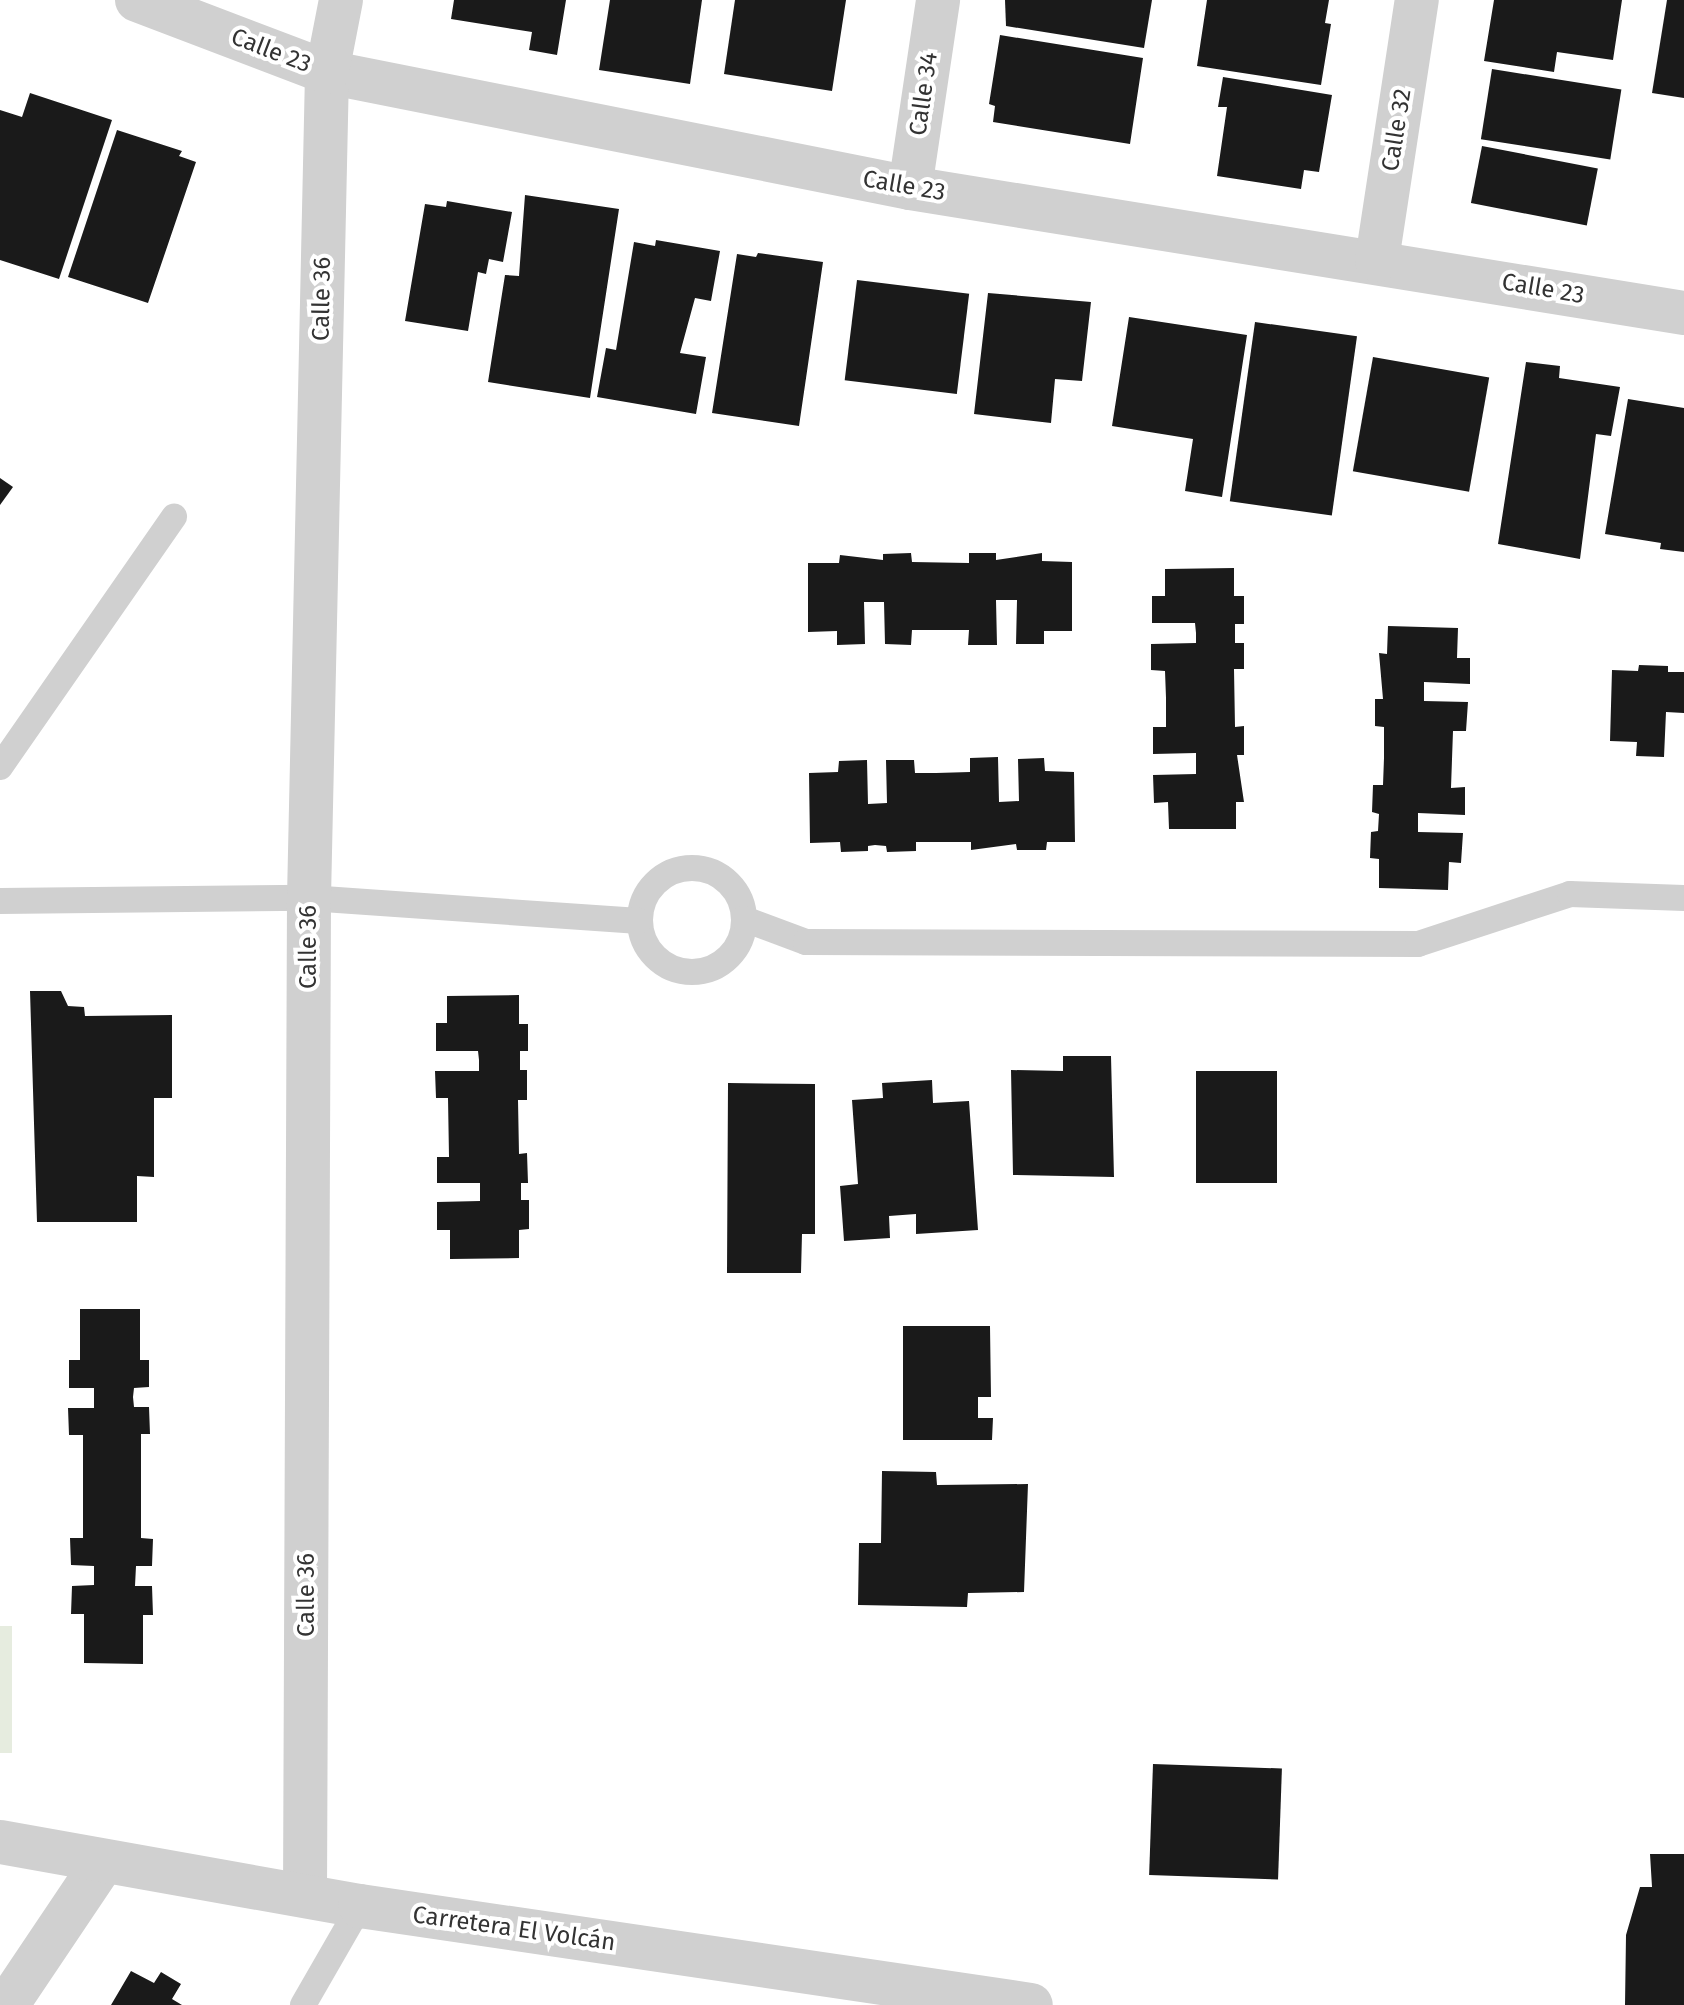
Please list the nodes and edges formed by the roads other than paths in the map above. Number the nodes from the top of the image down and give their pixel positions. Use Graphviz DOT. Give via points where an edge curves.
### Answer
graph roads {
  1 [pos="137,0"];
  2 [pos="341,0"];
  3 [pos="938,0"];
  4 [pos="1417,0"];
  5 [pos="327,72"];
  6 [pos="910,188"];
  7 [pos="1377,260"];
  8 [pos="1684,313"];
  9 [pos="174,517"];
  10 [pos="0,767"];
  11 [pos="309,898"];
  12 [pos="1684,898"];
  13 [pos="0,901"];
  14 [pos="744,919"];
  15 [pos="639,921"];
  16 [pos="0,1842"];
  17 [pos="103,1862"];
  18 [pos="305,1895"];
  19 [pos="360,1906"];
  20 [pos="7,2005"];
  21 [pos="303,2005"];
  22 [pos="1031,2005"];
  1 -- 5 [label="street, Calle 23"];
  2 -- 5 [label="street, Calle 36"];
  3 -- 6 [label="street, Calle 34"];
  4 -- 7 [label="street, Calle 32"];
  5 -- 6 [label="street, Calle 23"];
  5 -- 11 [label="street, Calle 36"];
  6 -- 7 [label="street, Calle 23"];
  7 -- 8 [label="street, Calle 23"];
  9 -- 10 [label="lane"];
  11 -- 13 [label="lane"];
  11 -- 15 [label="lane"];
  11 -- 18 [label="street, Calle 36"];
  12 -- 14 [label="lane" via="1570,894 1418,944 806,942"];
  14 -- 15 [label="lane" via="729,882 691,867 671,871 654,883"];
  14 -- 15 [label="lane" via="729,957 692,973 655,958"];
  16 -- 17 [label="street, Carretera El Volcán"];
  17 -- 18 [label="street, Carretera El Volcán"];
  17 -- 20 [label="street"];
  18 -- 19 [label="street, Carretera El Volcán"];
  19 -- 21 [label="lane"];
  19 -- 22 [label="street, Carretera El Volcán"];
}
